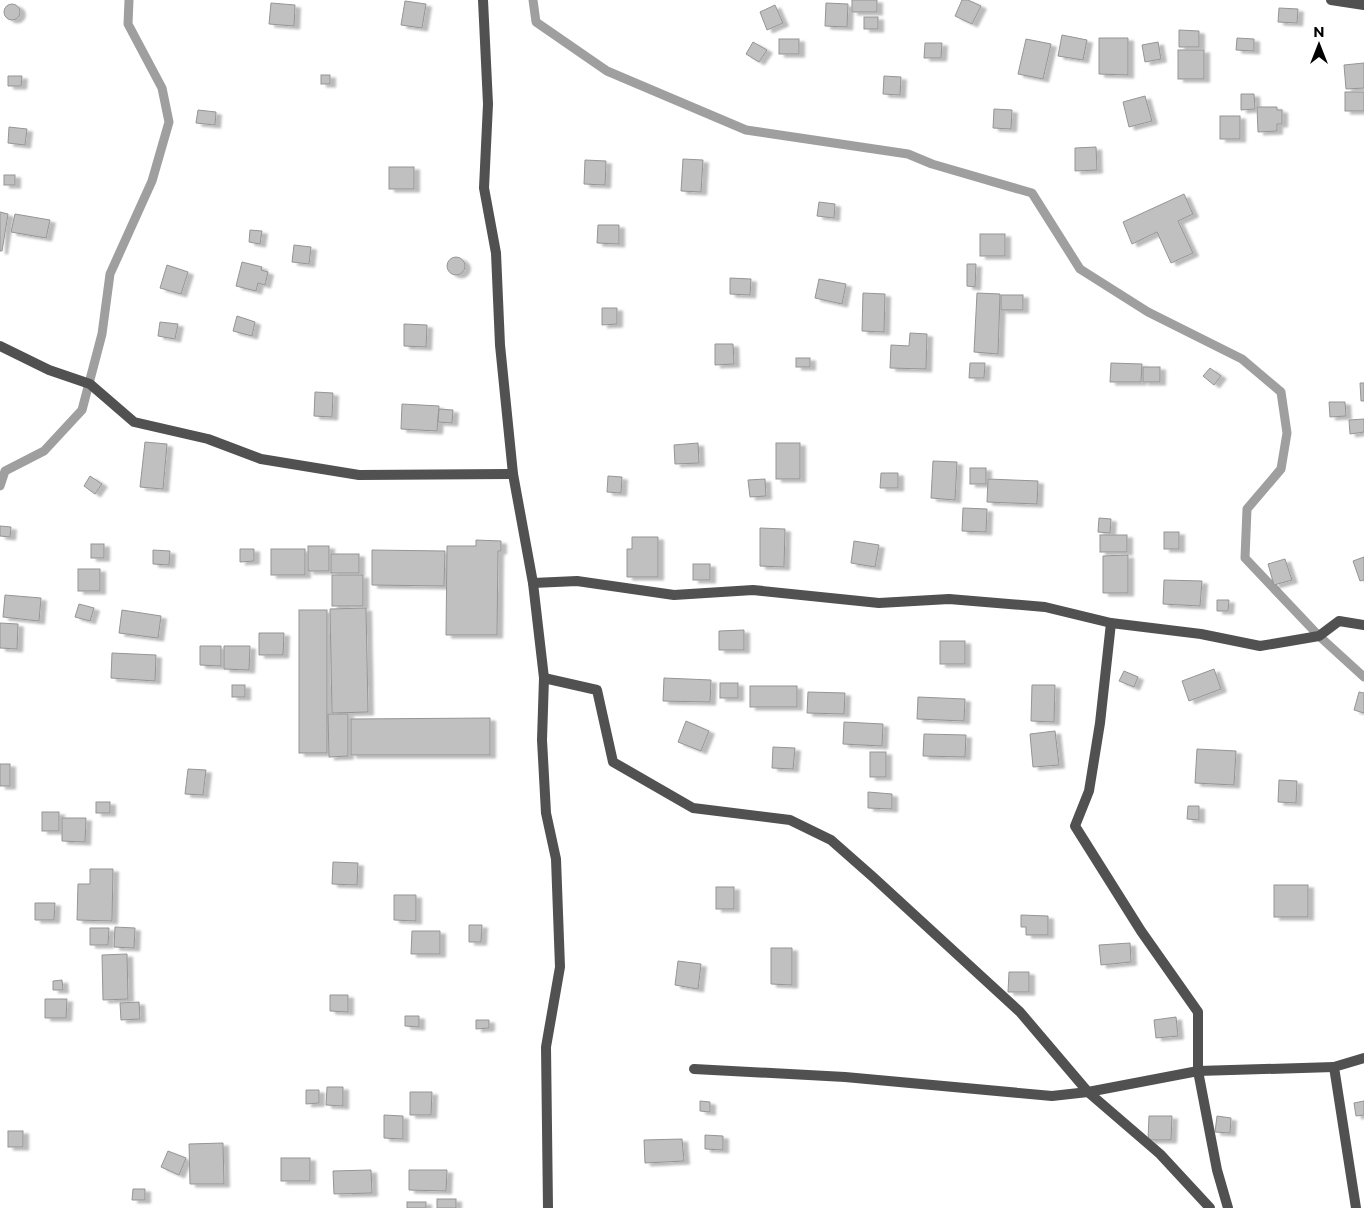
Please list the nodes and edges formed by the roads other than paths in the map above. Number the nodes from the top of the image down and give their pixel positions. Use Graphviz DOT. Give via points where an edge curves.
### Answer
graph roads {
  1 [pos="483,0"];
  2 [pos="1331,0"];
  3 [pos="1364,5"];
  4 [pos="0,346"];
  5 [pos="513,474"];
  6 [pos="533,583"];
  7 [pos="1110,622"];
  8 [pos="1364,625"];
  9 [pos="544,678"];
  10 [pos="1364,1058"];
  11 [pos="1334,1067"];
  12 [pos="694,1069"];
  13 [pos="1198,1071"];
  14 [pos="1088,1092"];
  15 [pos="548,1208"];
  16 [pos="1210,1208"];
  17 [pos="1228,1208"];
  18 [pos="1356,1208"];
  1 -- 5 [label="street" via="488,104 484,188 496,253 500,345"];
  2 -- 3 [label="street"];
  4 -- 5 [label="street" via="49,370 90,384 134,422 208,439 261,459 359,475"];
  5 -- 6 [label="street"];
  6 -- 7 [label="street" via="577,581 674,595 753,590 880,603 949,598 1045,607"];
  6 -- 9 [label="street"];
  7 -- 8 [label="street" via="1201,634 1260,646 1319,636 1339,621"];
  7 -- 13 [label="street" via="1100,723 1089,790 1075,826 1141,931 1198,1012"];
  9 -- 14 [label="street" via="597,690 613,762 693,808 790,820 831,840 1020,1012"];
  9 -- 15 [label="street" via="542,740 546,813 556,859 560,967 546,1047"];
  10 -- 11 [label="street"];
  11 -- 13 [label="street"];
  11 -- 18 [label="street"];
  12 -- 14 [label="street" via="845,1077 1052,1096"];
  13 -- 14 [label="street"];
  13 -- 17 [label="street" via="1217,1170"];
  14 -- 16 [label="street" via="1160,1154"];
}
